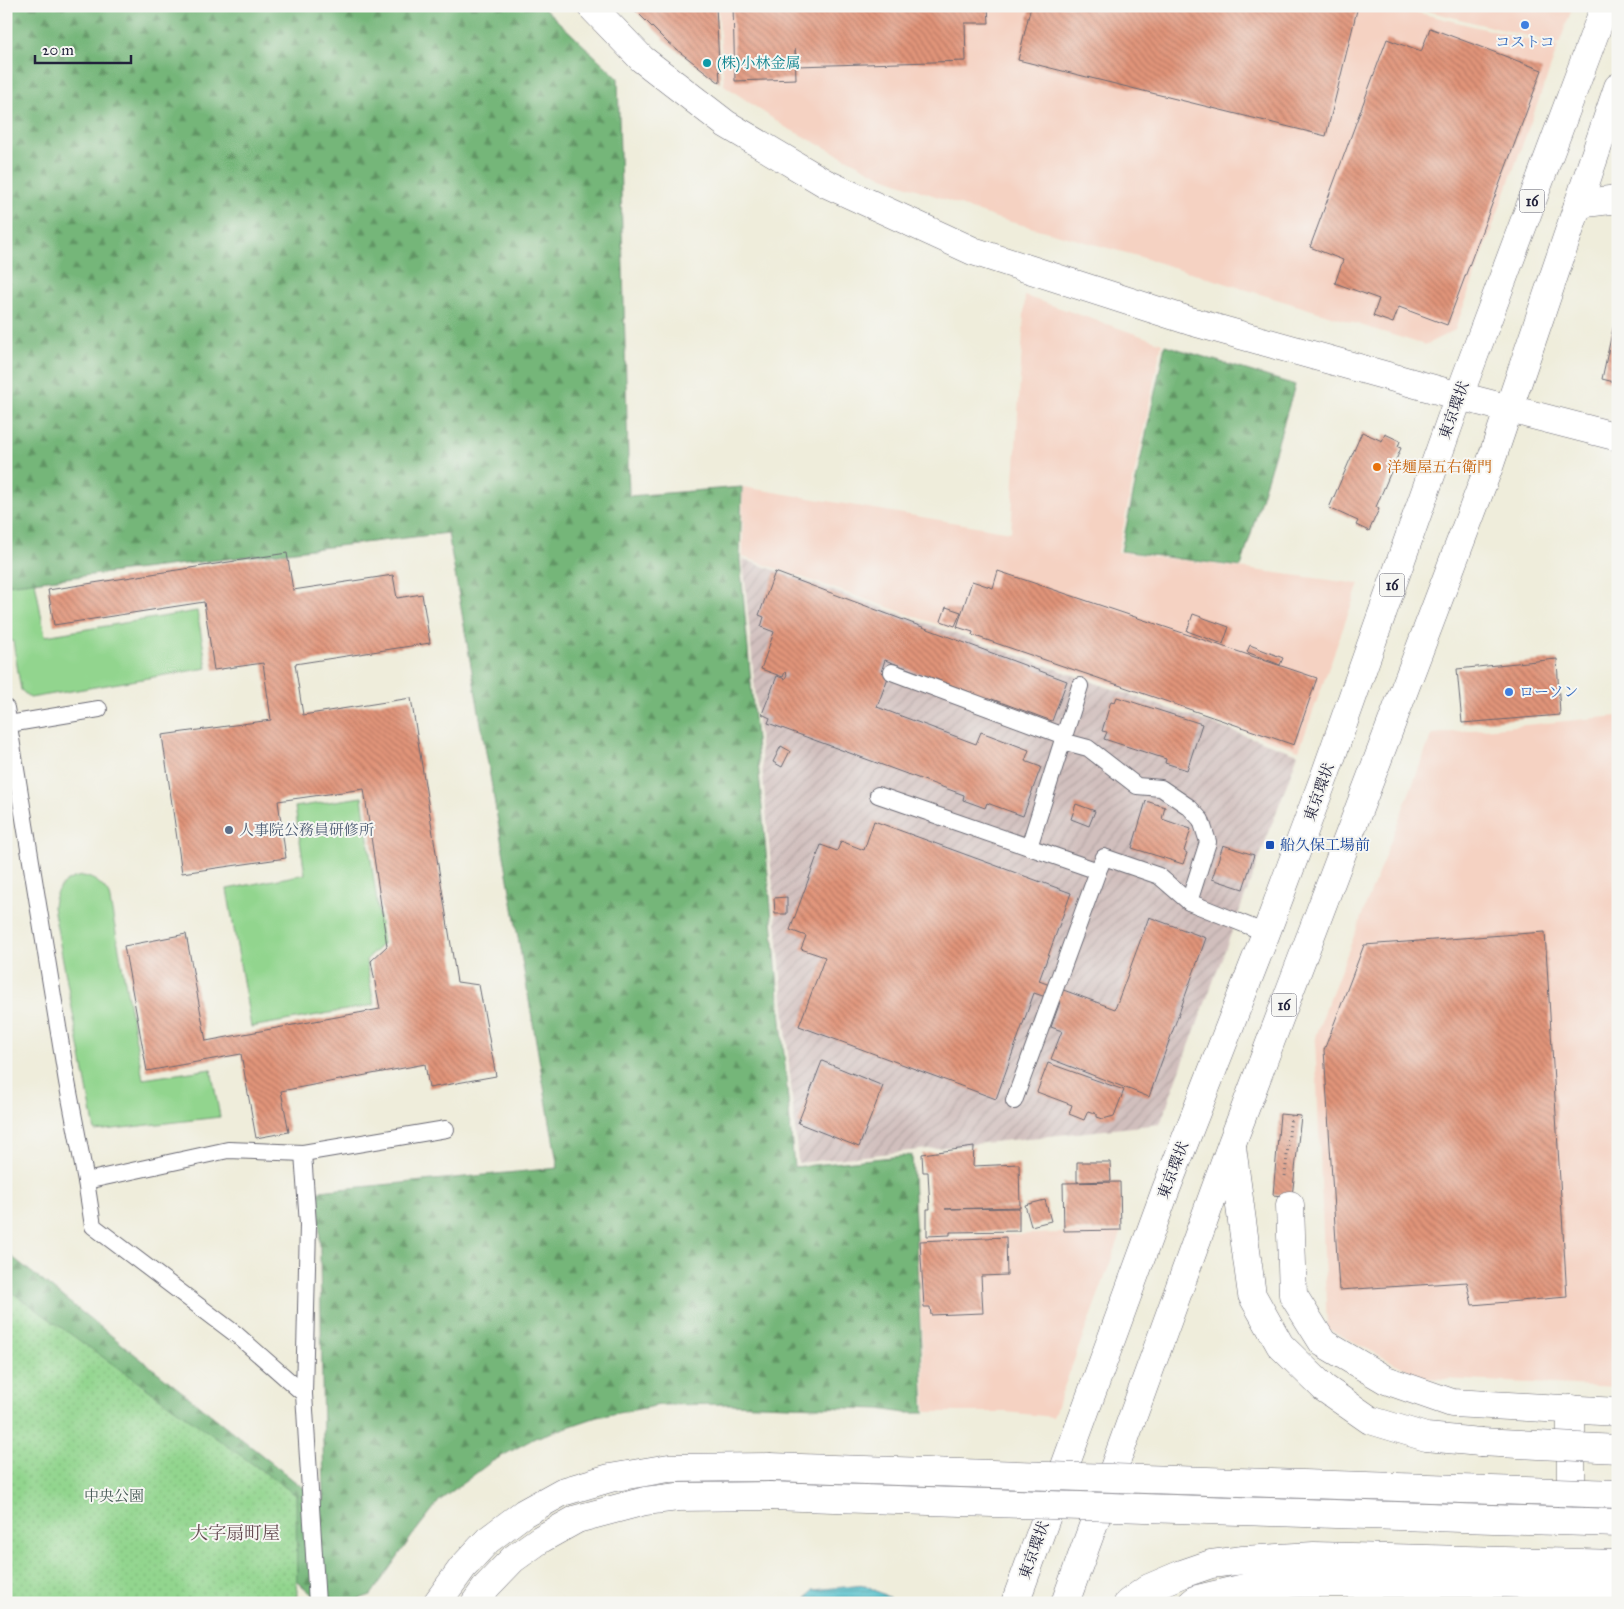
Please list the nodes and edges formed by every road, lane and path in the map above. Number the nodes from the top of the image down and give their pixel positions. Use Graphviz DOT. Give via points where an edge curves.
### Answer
graph roads {
  1 [pos="591,6"];
  2 [pos="1605,6"];
  3 [pos="1618,88"];
  4 [pos="1618,199"];
  5 [pos="1578,204"];
  6 [pos="1459,396"];
  7 [pos="1509,409"];
  8 [pos="1618,437"];
  9 [pos="892,672"];
  10 [pos="1080,686"];
  11 [pos="99,709"];
  12 [pos="8,716"];
  13 [pos="1063,739"];
  14 [pos="878,795"];
  15 [pos="1029,847"];
  16 [pos="1098,871"];
  17 [pos="1188,902"];
  18 [pos="1266,933"];
  19 [pos="1014,1101"];
  20 [pos="1291,1115"];
  21 [pos="446,1129"];
  22 [pos="1232,1143"];
  23 [pos="303,1153"];
  24 [pos="1284,1178"];
  25 [pos="86,1180"];
  26 [pos="1290,1205"];
  27 [pos="304,1394"];
  28 [pos="1571,1409"];
  29 [pos="1618,1412"];
  30 [pos="1618,1449"];
  31 [pos="1105,1491"];
  32 [pos="1618,1494"];
  33 [pos="1571,1502"];
  34 [pos="1618,1503"];
  35 [pos="1618,1523"];
  36 [pos="1618,1564"];
  37 [pos="1618,1587"];
  38 [pos="1017,1595"];
  39 [pos="317,1603"];
  40 [pos="437,1603"];
  41 [pos="475,1603"];
  42 [pos="1065,1603"];
  43 [pos="1128,1603"];
  44 [pos="1192,1603"];
  1 -- 6 [label="main road" via="642,59 726,124 825,183 973,251 1190,321"];
  2 -- 6 [label="main road, 東京環状 / 16"];
  3 -- 5 [label="main road, 16"];
  4 -- 5 [label="main road"];
  5 -- 7 [label="main road, 16"];
  6 -- 7 [label="main road"];
  6 -- 18 [label="main road, 東京環状 / 16" via="1326,775"];
  7 -- 8 [label="main road"];
  7 -- 22 [label="main road, 16"];
  9 -- 13 [label="lane"];
  10 -- 13 [label="lane"];
  11 -- 12 [label="lane"];
  12 -- 25 [label="lane"];
  13 -- 15 [label="lane"];
  13 -- 17 [label="lane" via="1088,748 1137,786 1161,788 1189,807 1201,820 1208,842"];
  14 -- 15 [label="lane"];
  15 -- 16 [label="lane"];
  16 -- 17 [label="lane" via="1104,857 1159,876"];
  16 -- 19 [label="lane"];
  17 -- 18 [label="lane"];
  18 -- 38 [label="main road, 東京環状 / 16" via="1161,1201"];
  20 -- 24 [label="path"];
  21 -- 23 [label="lane"];
  22 -- 30 [label="main road, bridge" via="1252,1295 1280,1345 1324,1388 1370,1420 1426,1437"];
  22 -- 31 [label="main road, 16"];
  23 -- 25 [label="lane" via="228,1150"];
  23 -- 27 [label="lane" via="308,1225"];
  25 -- 27 [label="lane" via="93,1226 237,1335"];
  26 -- 28 [label="main road" via="1293,1295 1323,1343 1386,1380 1452,1403"];
  27 -- 39 [label="lane"];
  28 -- 29 [label="main road"];
  28 -- 33 [label="main road"];
  31 -- 33 [label="main road"];
  31 -- 42 [label="main road, 16"];
  32 -- 40 [label="main road, bridge" via="769,1467 669,1468 610,1478 562,1492 524,1513 488,1540"];
  33 -- 34 [label="main road"];
  35 -- 41 [label="main road, bridge" via="770,1496 678,1497 645,1501 576,1520 513,1559 486,1586"];
  36 -- 43 [label="main road" via="1314,1556 1243,1560 1211,1564 1182,1574 1149,1588"];
  37 -- 44 [label="main road" via="1304,1583 1252,1586"];
}
